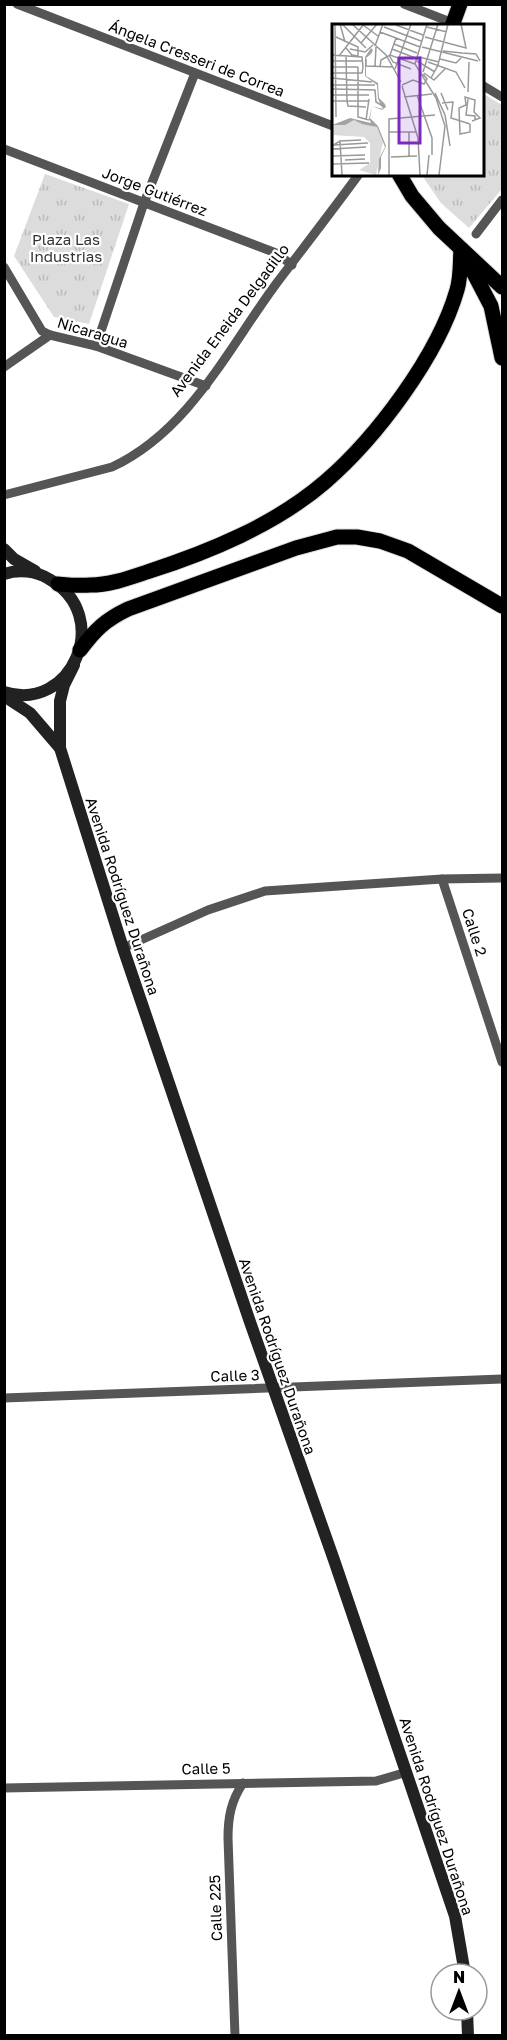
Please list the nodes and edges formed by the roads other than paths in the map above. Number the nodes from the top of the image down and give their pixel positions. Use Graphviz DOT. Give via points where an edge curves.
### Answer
graph roads {
  1 [pos="17,4"];
  2 [pos="404,4"];
  3 [pos="460,4"];
  4 [pos="452,24"];
  5 [pos="195,73"];
  6 [pos="483,86"];
  7 [pos="502,97"];
  8 [pos="332,126"];
  9 [pos="4,149"];
  10 [pos="358,176"];
  11 [pos="400,176"];
  12 [pos="502,200"];
  13 [pos="144,203"];
  14 [pos="476,234"];
  15 [pos="461,249"];
  16 [pos="292,265"];
  17 [pos="4,267"];
  18 [pos="502,287"];
  19 [pos="50,335"];
  20 [pos="96,346"];
  21 [pos="502,358"];
  22 [pos="4,367"];
  23 [pos="206,386"];
  24 [pos="4,495"];
  25 [pos="4,549"];
  26 [pos="4,574"];
  27 [pos="44,576"];
  28 [pos="58,584"];
  29 [pos="502,606"];
  30 [pos="80,650"];
  31 [pos="74,665"];
  32 [pos="4,694"];
  33 [pos="60,748"];
  34 [pos="502,878"];
  35 [pos="442,879"];
  36 [pos="123,948"];
  37 [pos="502,1062"];
  38 [pos="502,1379"];
  39 [pos="273,1389"];
  40 [pos="4,1398"];
  41 [pos="407,1772"];
  42 [pos="243,1783"];
  43 [pos="4,1788"];
  44 [pos="464,1962"];
  45 [pos="236,2036"];
  1 -- 5 [label="street, Ángela Cresseri de Correa"];
  2 -- 4 [label="street"];
  3 -- 4 [label="main road"];
  5 -- 8 [label="street, Ángela Cresseri de Correa"];
  5 -- 13 [label="street"];
  6 -- 7 [label="street"];
  9 -- 13 [label="street, Jorge Gutiérrez"];
  10 -- 16 [label="street, Avenida Eneida Delgadillo"];
  11 -- 15 [label="main road" via="422,209"];
  12 -- 14 [label="street"];
  13 -- 16 [label="street, Jorge Gutiérrez" via="276,253"];
  13 -- 20 [label="street"];
  15 -- 18 [label="main road"];
  15 -- 21 [label="main road" via="491,306"];
  15 -- 28 [label="main road" via="457,290 425,358 389,412 324,483 246,532 168,565 119,581"];
  16 -- 23 [label="street, Avenida Eneida Delgadillo"];
  17 -- 19 [label="street, Nicaragua" via="37,324"];
  19 -- 20 [label="street, Nicaragua"];
  19 -- 22 [label="street"];
  20 -- 23 [label="street, Nicaragua"];
  23 -- 24 [label="street, Avenida Eneida Delgadillo" via="154,440 126,460"];
  25 -- 27 [label="main road"];
  26 -- 27 [label="main road" via="26,572"];
  27 -- 28 [label="main road"];
  28 -- 30 [label="main road" via="79,611"];
  29 -- 30 [label="main road" via="408,551 380,541 337,537 128,609 95,630"];
  30 -- 31 [label="main road"];
  31 -- 32 [label="main road" via="47,689"];
  31 -- 33 [label="main road" via="60,701"];
  32 -- 33 [label="main road" via="30,713"];
  33 -- 36 [label="main road, Avenida Rodríguez Durañona"];
  34 -- 35 [label="street"];
  35 -- 36 [label="street" via="265,891 208,910"];
  35 -- 37 [label="street, Calle 2"];
  36 -- 39 [label="main road, Avenida Rodríguez Durañona"];
  38 -- 39 [label="street, Calle 3"];
  39 -- 40 [label="street, Calle 3"];
  39 -- 41 [label="main road, Avenida Rodríguez Durañona"];
  41 -- 42 [label="street, Calle 5" via="376,1781"];
  41 -- 44 [label="main road, Avenida Rodríguez Durañona" via="455,1916"];
  42 -- 43 [label="street, Calle 5"];
  42 -- 45 [label="street, Calle 225" via="231,1806 228,1839"];
}
